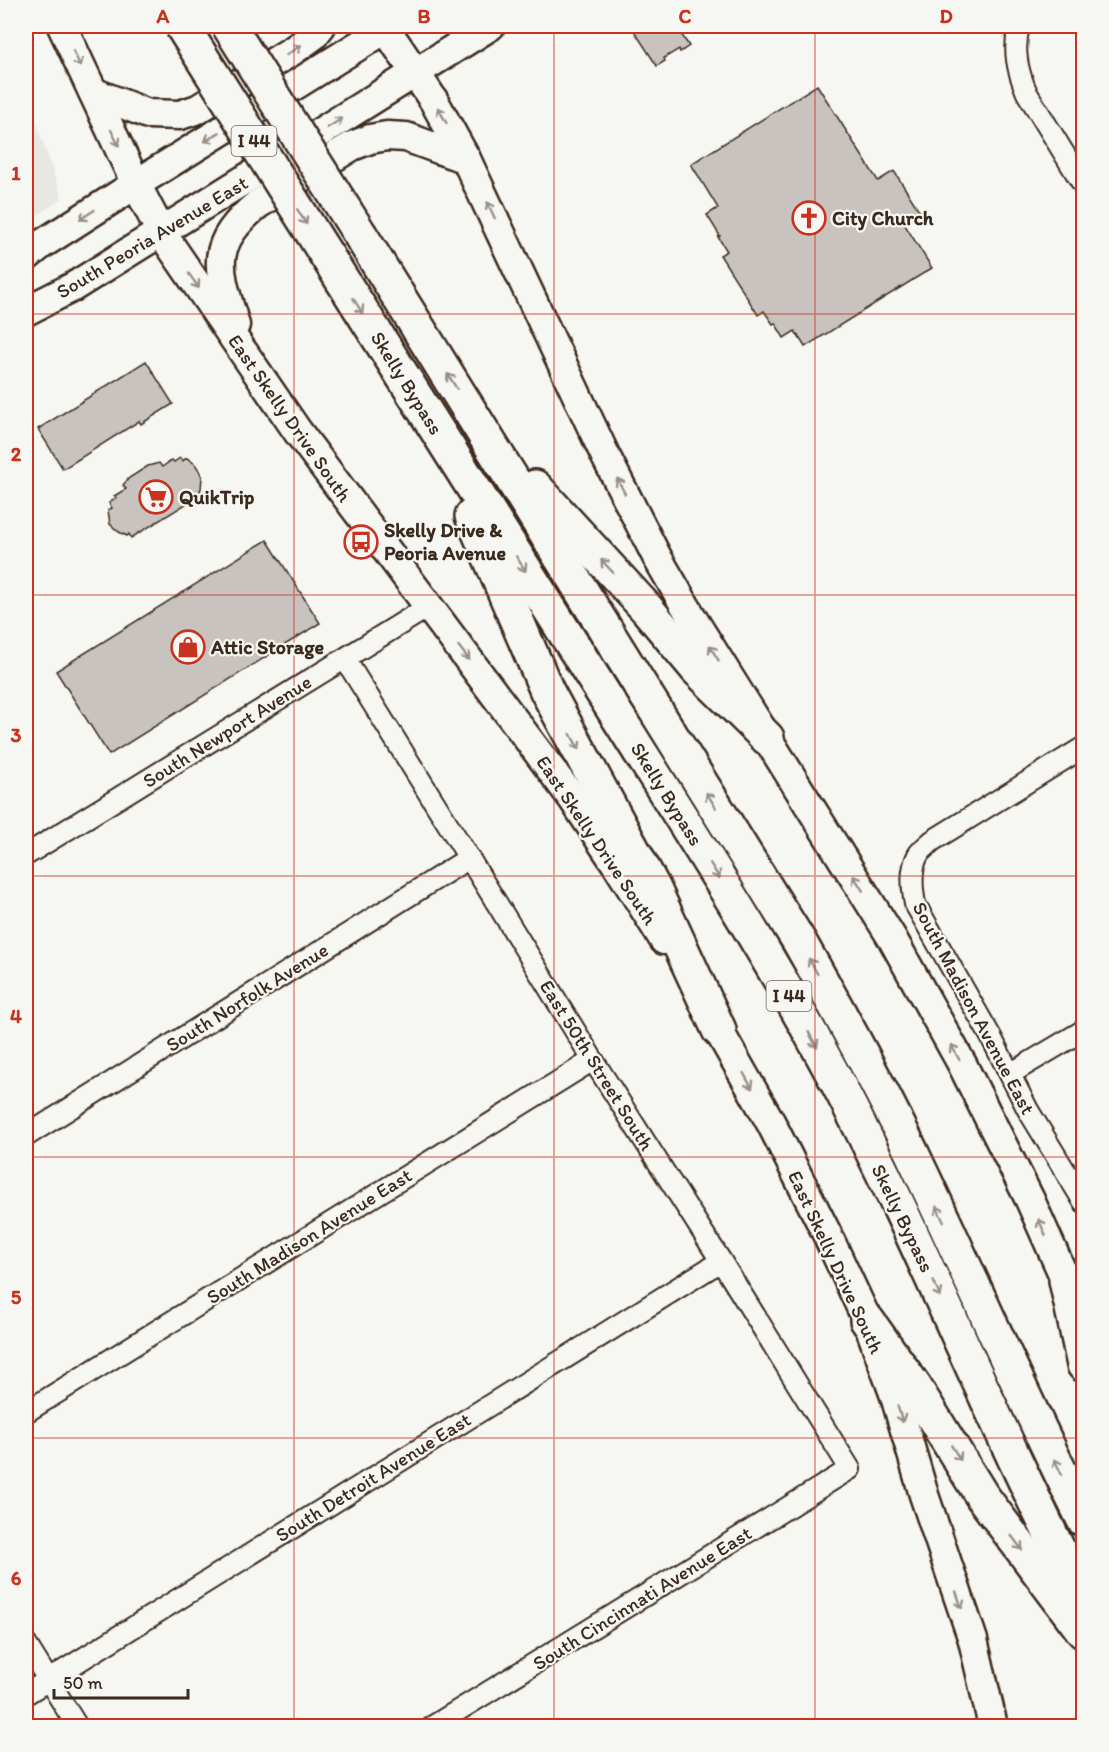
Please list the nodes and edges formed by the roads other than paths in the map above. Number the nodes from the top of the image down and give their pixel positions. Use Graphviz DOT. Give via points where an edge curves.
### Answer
graph roads {
  1 [pos="62,26"];
  2 [pos="182,26"];
  3 [pos="229,26"];
  4 [pos="321,26"];
  5 [pos="387,26"];
  6 [pos="490,26"];
  7 [pos="1019,26"];
  8 [pos="416,73"];
  9 [pos="93,92"];
  10 [pos="466,159"];
  11 [pos="136,184"];
  12 [pos="1083,186"];
  13 [pos="161,232"];
  14 [pos="26,257"];
  15 [pos="26,311"];
  16 [pos="242,350"];
  17 [pos="434,426"];
  18 [pos="483,431"];
  19 [pos="428,607"];
  20 [pos="345,659"];
  21 [pos="768,738"];
  22 [pos="1083,747"];
  23 [pos="26,855"];
  24 [pos="470,858"];
  25 [pos="719,1030"];
  26 [pos="1083,1030"];
  27 [pos="593,1060"];
  28 [pos="1010,1074"];
  29 [pos="26,1136"];
  30 [pos="1083,1202"];
  31 [pos="721,1261"];
  32 [pos="1066,1280"];
  33 [pos="867,1320"];
  34 [pos="1083,1322"];
  35 [pos="1083,1365"];
  36 [pos="26,1412"];
  37 [pos="850,1469"];
  38 [pos="1083,1520"];
  39 [pos="1083,1600"];
  40 [pos="1083,1632"];
  41 [pos="26,1644"];
  42 [pos="48,1680"];
  43 [pos="26,1694"];
  44 [pos="77,1726"];
  45 [pos="433,1726"];
  46 [pos="993,1726"];
  1 -- 9 [label="main road, East Skelly Drive South, one-way"];
  2 -- 17 [label="highway, Skelly Bypass / I 44, one-way, bridge"];
  18 -- 3 [label="highway, Skelly Bypass / I 44, one-way, bridge"];
  9 -- 4 [label="main road, one-way" via="148,114 180,115 198,109 296,49"];
  5 -- 8 [label="main road"];
  5 -- 11 [label="main road, one-way"];
  6 -- 8 [label="main road, South Peoria Avenue East"];
  7 -- 12 [label="street" via="1016,54 1020,77"];
  10 -- 8 [label="main road, one-way"];
  13 -- 8 [label="main road, South Peoria Avenue East, one-way"];
  9 -- 11 [label="main road, East Skelly Drive South, one-way"];
  10 -- 16 [label="main road" via="406,137 370,139 352,146 243,216 232,229 220,257"];
  21 -- 10 [label="main road, one-way" via="657,557"];
  11 -- 13 [label="main road, East Skelly Drive South"];
  11 -- 14 [label="main road, one-way"];
  13 -- 15 [label="main road, South Peoria Avenue East" via="73,287"];
  13 -- 16 [label="main road, East Skelly Drive South, one-way"];
  16 -- 19 [label="main road, East Skelly Drive South"];
  17 -- 25 [label="highway, one-way" via="547,691 653,887"];
  17 -- 39 [label="highway, Skelly Bypass / I 44, one-way" via="784,986 884,1177"];
  21 -- 18 [label="highway, one-way" via="697,669"];
  38 -- 18 [label="highway, Skelly Bypass / I 44, one-way" via="861,1051 799,941"];
  19 -- 20 [label="street, South Newport Avenue"];
  19 -- 25 [label="main road, East Skelly Drive South, one-way" via="573,800"];
  20 -- 23 [label="street, South Newport Avenue"];
  20 -- 24 [label="street, East 50th Street South"];
  32 -- 21 [label="main road, one-way" via="1026,1190 951,1045 892,938"];
  22 -- 28 [label="street, South Madison Avenue East" via="932,841 918,854 914,868 911,885 915,904"];
  24 -- 27 [label="street, East 50th Street South"];
  24 -- 29 [label="street, South Norfolk Avenue"];
  25 -- 33 [label="main road, East Skelly Drive South, one-way" via="771,1124"];
  26 -- 28 [label="street"];
  27 -- 31 [label="street, East 50th Street South"];
  27 -- 36 [label="street, South Madison Avenue East"];
  28 -- 30 [label="street, South Madison Avenue East"];
  31 -- 37 [label="street, East 50th Street South"];
  31 -- 42 [label="street, South Detroit Avenue East"];
  32 -- 34 [label="main road"];
  32 -- 35 [label="highway"];
  33 -- 40 [label="highway, one-way" via="914,1386 982,1496"];
  33 -- 46 [label="main road, East Skelly Drive South, one-way" via="973,1640"];
  37 -- 45 [label="street, South Cincinnati Avenue East"];
  41 -- 42 [label="street"];
  42 -- 43 [label="street, South Detroit Avenue East"];
  42 -- 44 [label="street"];
}
